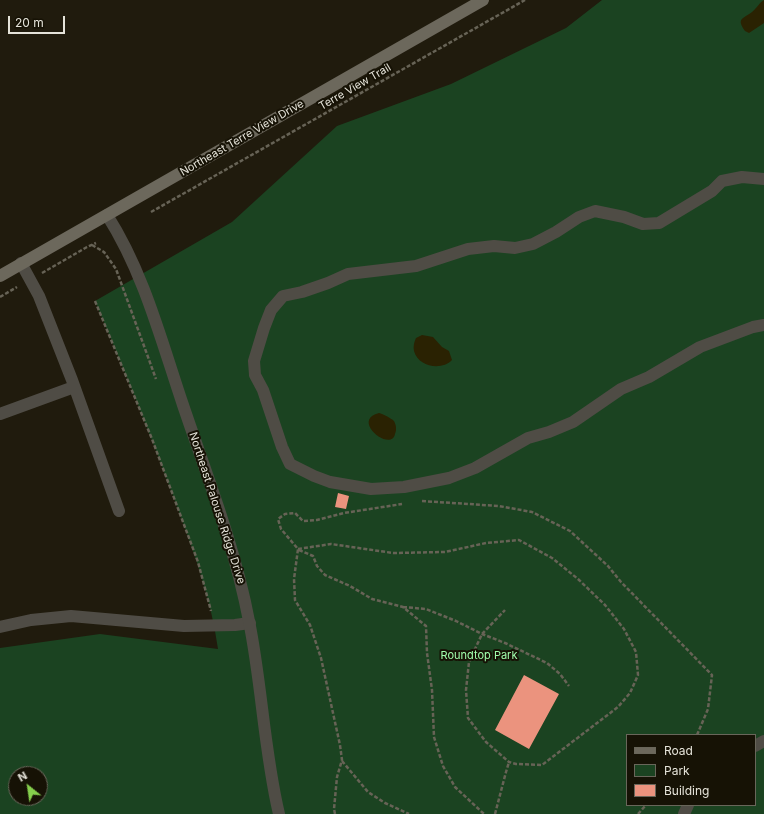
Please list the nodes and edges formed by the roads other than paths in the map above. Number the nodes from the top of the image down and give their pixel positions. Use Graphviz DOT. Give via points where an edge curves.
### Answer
graph roads {
  1 [pos="484,0"];
  2 [pos="764,179"];
  3 [pos="107,215"];
  4 [pos="21,263"];
  5 [pos="0,276"];
  6 [pos="764,325"];
  7 [pos="74,387"];
  8 [pos="0,414"];
  9 [pos="119,512"];
  10 [pos="250,623"];
  11 [pos="0,627"];
  12 [pos="279,814"];
  1 -- 3 [label="main road, Northeast Terre View Drive"];
  2 -- 6 [label="street" via="742,177 722,181 712,191 659,223 643,224 594,211 533,244 515,248 494,246 468,249 416,266 348,274 315,288 282,296 271,310 264,328 254,361 255,375 290,464 330,482 371,489 404,487 449,478 476,468 528,438 573,422 621,389 649,377 700,347"];
  3 -- 4 [label="main road, Northeast Terre View Drive"];
  3 -- 10 [label="street, Northeast Palouse Ridge Drive" via="142,283 240,577"];
  4 -- 5 [label="main road, Northeast Terre View Drive"];
  4 -- 7 [label="street" via="39,296"];
  7 -- 8 [label="street"];
  7 -- 9 [label="street"];
  10 -- 11 [label="street" via="184,626 71,616 31,620"];
  10 -- 12 [label="street, Northeast Palouse Ridge Drive"];
}
